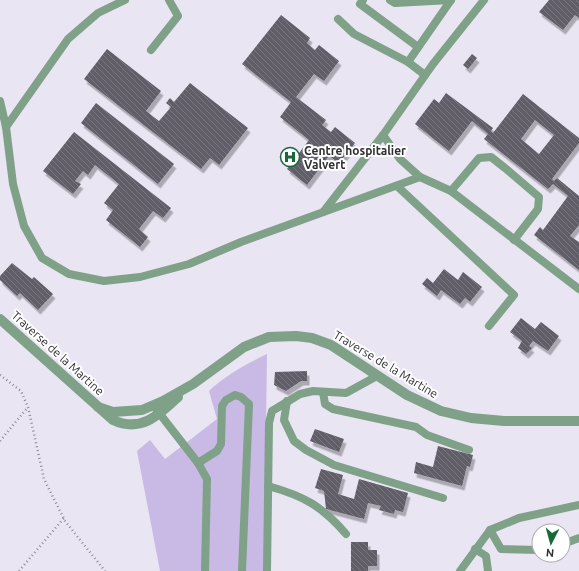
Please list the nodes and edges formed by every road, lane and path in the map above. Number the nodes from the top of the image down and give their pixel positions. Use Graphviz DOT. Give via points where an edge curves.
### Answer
graph roads {
  1 [pos="125,0"];
  2 [pos="169,0"];
  3 [pos="363,0"];
  4 [pos="390,0"];
  5 [pos="484,0"];
  6 [pos="338,19"];
  7 [pos="418,47"];
  8 [pos="151,50"];
  9 [pos="408,62"];
  10 [pos="425,75"];
  11 [pos="0,101"];
  12 [pos="6,126"];
  13 [pos="384,134"];
  14 [pos="420,177"];
  15 [pos="397,186"];
  16 [pos="450,191"];
  17 [pos="323,212"];
  18 [pos="514,240"];
  19 [pos="579,289"];
  20 [pos="0,319"];
  21 [pos="489,326"];
  22 [pos="0,375"];
  23 [pos="377,376"];
  24 [pos="193,384"];
  25 [pos="323,392"];
  26 [pos="287,401"];
  27 [pos="154,405"];
  28 [pos="28,407"];
  29 [pos="98,407"];
  30 [pos="160,414"];
  31 [pos="579,421"];
  32 [pos="0,441"];
  33 [pos="469,450"];
  34 [pos="198,463"];
  35 [pos="268,486"];
  36 [pos="443,498"];
  37 [pos="579,505"];
  38 [pos="64,518"];
  39 [pos="490,530"];
  40 [pos="346,534"];
  41 [pos="475,549"];
  42 [pos="531,550"];
  43 [pos="19,571"];
  44 [pos="105,571"];
  45 [pos="204,571"];
  46 [pos="242,571"];
  47 [pos="267,571"];
  48 [pos="460,571"];
  49 [pos="488,571"];
  1 -- 12 [label="lane" via="98,13 68,39"];
  2 -- 8 [label="lane" via="178,16"];
  3 -- 7 [label="lane" via="360,4"];
  4 -- 7 [label="lane" via="395,3 451,0"];
  5 -- 10 [label="lane"];
  6 -- 9 [label="lane" via="354,34"];
  7 -- 9 [label="lane"];
  9 -- 10 [label="lane"];
  10 -- 13 [label="lane"];
  11 -- 12 [label="lane"];
  12 -- 17 [label="lane" via="13,184 24,226 42,258 69,274 104,281 140,277 189,264 240,242"];
  13 -- 14 [label="lane" via="400,159"];
  13 -- 17 [label="lane"];
  14 -- 15 [label="lane"];
  14 -- 16 [label="lane"];
  15 -- 17 [label="lane"];
  15 -- 21 [label="lane" via="514,295"];
  16 -- 18 [label="lane"];
  16 -- 18 [label="lane" via="479,158 492,157 539,197 538,209"];
  18 -- 19 [label="lane"];
  20 -- 29 [label="street, Traverse de la Martine"];
  22 -- 28 [label="path" via="21,391"];
  23 -- 24 [label="street, Traverse de la Martine" via="331,345 312,338 283,336 269,337 244,347"];
  23 -- 25 [label="lane" via="346,393"];
  23 -- 31 [label="street, Traverse de la Martine" via="441,411 471,418 504,422"];
  24 -- 27 [label="street, Traverse de la Martine"];
  24 -- 30 [label="street, Traverse de la Martine"];
  25 -- 26 [label="lane" via="300,394"];
  25 -- 33 [label="lane" via="325,404 334,410 416,427 427,435"];
  26 -- 35 [label="lane" via="272,411 269,423"];
  26 -- 36 [label="lane" via="284,420 294,441 306,450 334,465"];
  27 -- 29 [label="street, Traverse de la Martine" via="142,410 121,412"];
  27 -- 30 [label="lane"];
  28 -- 32 [label="path"];
  28 -- 38 [label="path" via="44,479"];
  29 -- 30 [label="street, Traverse de la Martine" via="113,420 134,426"];
  30 -- 34 [label="lane"];
  34 -- 45 [label="lane" via="206,479"];
  34 -- 46 [label="lane" via="217,451 220,444 222,406 235,395 241,397 249,404"];
  35 -- 40 [label="lane" via="289,492 321,508"];
  35 -- 47 [label="lane"];
  37 -- 39 [label="lane" via="519,518"];
  38 -- 43 [label="path"];
  38 -- 44 [label="path"];
  39 -- 41 [label="lane"];
  39 -- 42 [label="lane" via="501,549"];
  41 -- 48 [label="lane"];
  41 -- 49 [label="lane" via="486,556"];
}
